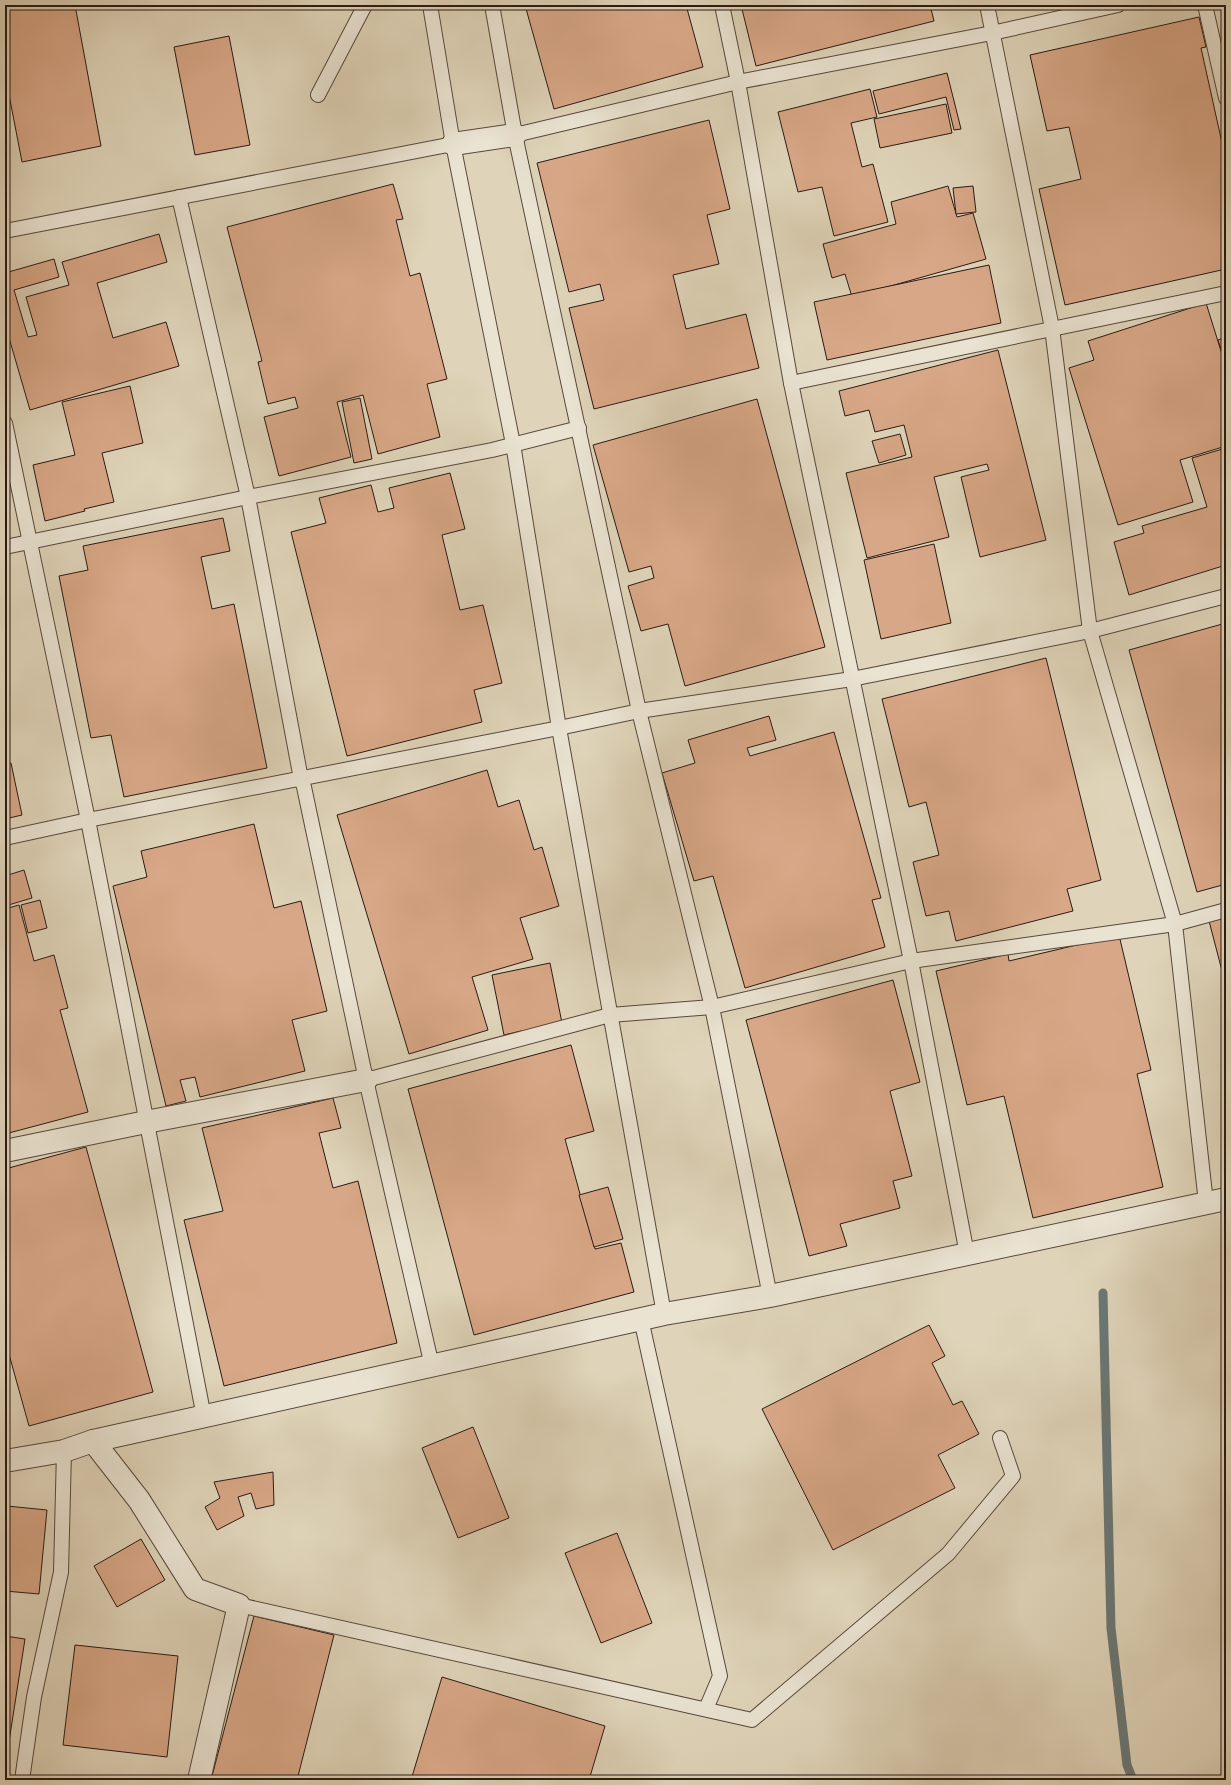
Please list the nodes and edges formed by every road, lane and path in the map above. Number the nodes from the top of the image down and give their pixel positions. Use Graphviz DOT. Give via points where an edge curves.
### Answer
graph roads {
  1 [pos="365,5"];
  2 [pos="430,5"];
  3 [pos="492,5"];
  4 [pos="722,5"];
  5 [pos="987,5"];
  6 [pos="1118,5"];
  7 [pos="1205,5"];
  8 [pos="992,33"];
  9 [pos="738,82"];
  10 [pos="318,95"];
  11 [pos="1226,98"];
  12 [pos="515,135"];
  13 [pos="453,144"];
  14 [pos="179,197"];
  15 [pos="5,231"];
  16 [pos="1226,293"];
  17 [pos="1052,328"];
  18 [pos="791,384"];
  19 [pos="5,423"];
  20 [pos="578,428"];
  21 [pos="513,444"];
  22 [pos="248,497"];
  23 [pos="30,542"];
  24 [pos="5,547"];
  25 [pos="1226,596"];
  26 [pos="1090,631"];
  27 [pos="852,679"];
  28 [pos="639,711"];
  29 [pos="559,728"];
  30 [pos="301,779"];
  31 [pos="88,820"];
  32 [pos="5,838"];
  33 [pos="1226,910"];
  34 [pos="1175,924"];
  35 [pos="911,961"];
  36 [pos="712,1007"];
  37 [pos="610,1015"];
  38 [pos="366,1080"];
  39 [pos="146,1122"];
  40 [pos="5,1151"];
  41 [pos="1216,1201"];
  42 [pos="967,1254"];
  43 [pos="770,1296"];
  44 [pos="664,1314"];
  45 [pos="641,1319"];
  46 [pos="432,1366"];
  47 [pos="204,1417"];
  48 [pos="1000,1438"];
  49 [pos="93,1441"];
  50 [pos="64,1451"];
  51 [pos="5,1461"];
  52 [pos="239,1605"];
  53 [pos="706,1709"];
  54 [pos="22,1780"];
  55 [pos="199,1780"];
  1 -- 10 [label="lane"];
  2 -- 13 [label="lane"];
  3 -- 12 [label="lane"];
  4 -- 9 [label="lane"];
  5 -- 8 [label="lane"];
  6 -- 8 [label="lane"];
  7 -- 11 [label="lane"];
  8 -- 9 [label="lane"];
  8 -- 17 [label="lane"];
  9 -- 12 [label="lane"];
  9 -- 18 [label="lane"];
  12 -- 13 [label="street"];
  12 -- 20 [label="lane"];
  13 -- 14 [label="lane"];
  13 -- 21 [label="lane"];
  14 -- 15 [label="lane"];
  14 -- 22 [label="lane"];
  16 -- 17 [label="lane"];
  17 -- 18 [label="lane"];
  17 -- 26 [label="lane"];
  18 -- 27 [label="lane"];
  19 -- 23 [label="lane"];
  20 -- 21 [label="lane"];
  20 -- 28 [label="lane"];
  21 -- 22 [label="lane"];
  21 -- 29 [label="lane"];
  22 -- 23 [label="lane"];
  22 -- 30 [label="lane"];
  23 -- 24 [label="lane"];
  23 -- 31 [label="lane"];
  25 -- 26 [label="lane"];
  26 -- 27 [label="lane"];
  26 -- 34 [label="lane"];
  27 -- 28 [label="lane"];
  27 -- 35 [label="lane"];
  28 -- 29 [label="lane"];
  28 -- 36 [label="lane"];
  29 -- 30 [label="lane"];
  29 -- 37 [label="lane"];
  30 -- 31 [label="lane"];
  30 -- 38 [label="lane"];
  31 -- 32 [label="lane"];
  31 -- 39 [label="lane"];
  33 -- 34 [label="lane"];
  34 -- 35 [label="lane"];
  34 -- 41 [label="lane"];
  35 -- 36 [label="lane"];
  35 -- 42 [label="lane"];
  36 -- 37 [label="lane"];
  36 -- 43 [label="lane"];
  37 -- 38 [label="lane"];
  37 -- 44 [label="lane"];
  38 -- 39 [label="street"];
  38 -- 46 [label="lane"];
  39 -- 40 [label="street"];
  39 -- 47 [label="lane"];
  41 -- 42 [label="street"];
  42 -- 43 [label="street"];
  43 -- 44 [label="street"];
  44 -- 45 [label="street"];
  45 -- 46 [label="street"];
  45 -- 53 [label="lane" via="720,1676"];
  46 -- 47 [label="street"];
  47 -- 49 [label="street"];
  48 -- 53 [label="lane" via="1013,1476 948,1554 752,1720"];
  49 -- 50 [label="street"];
  49 -- 52 [label="street" via="139,1500 195,1589"];
  50 -- 51 [label="street"];
  50 -- 54 [label="lane" via="61,1572 34,1697"];
  52 -- 53 [label="lane"];
  52 -- 55 [label="street"];
}
